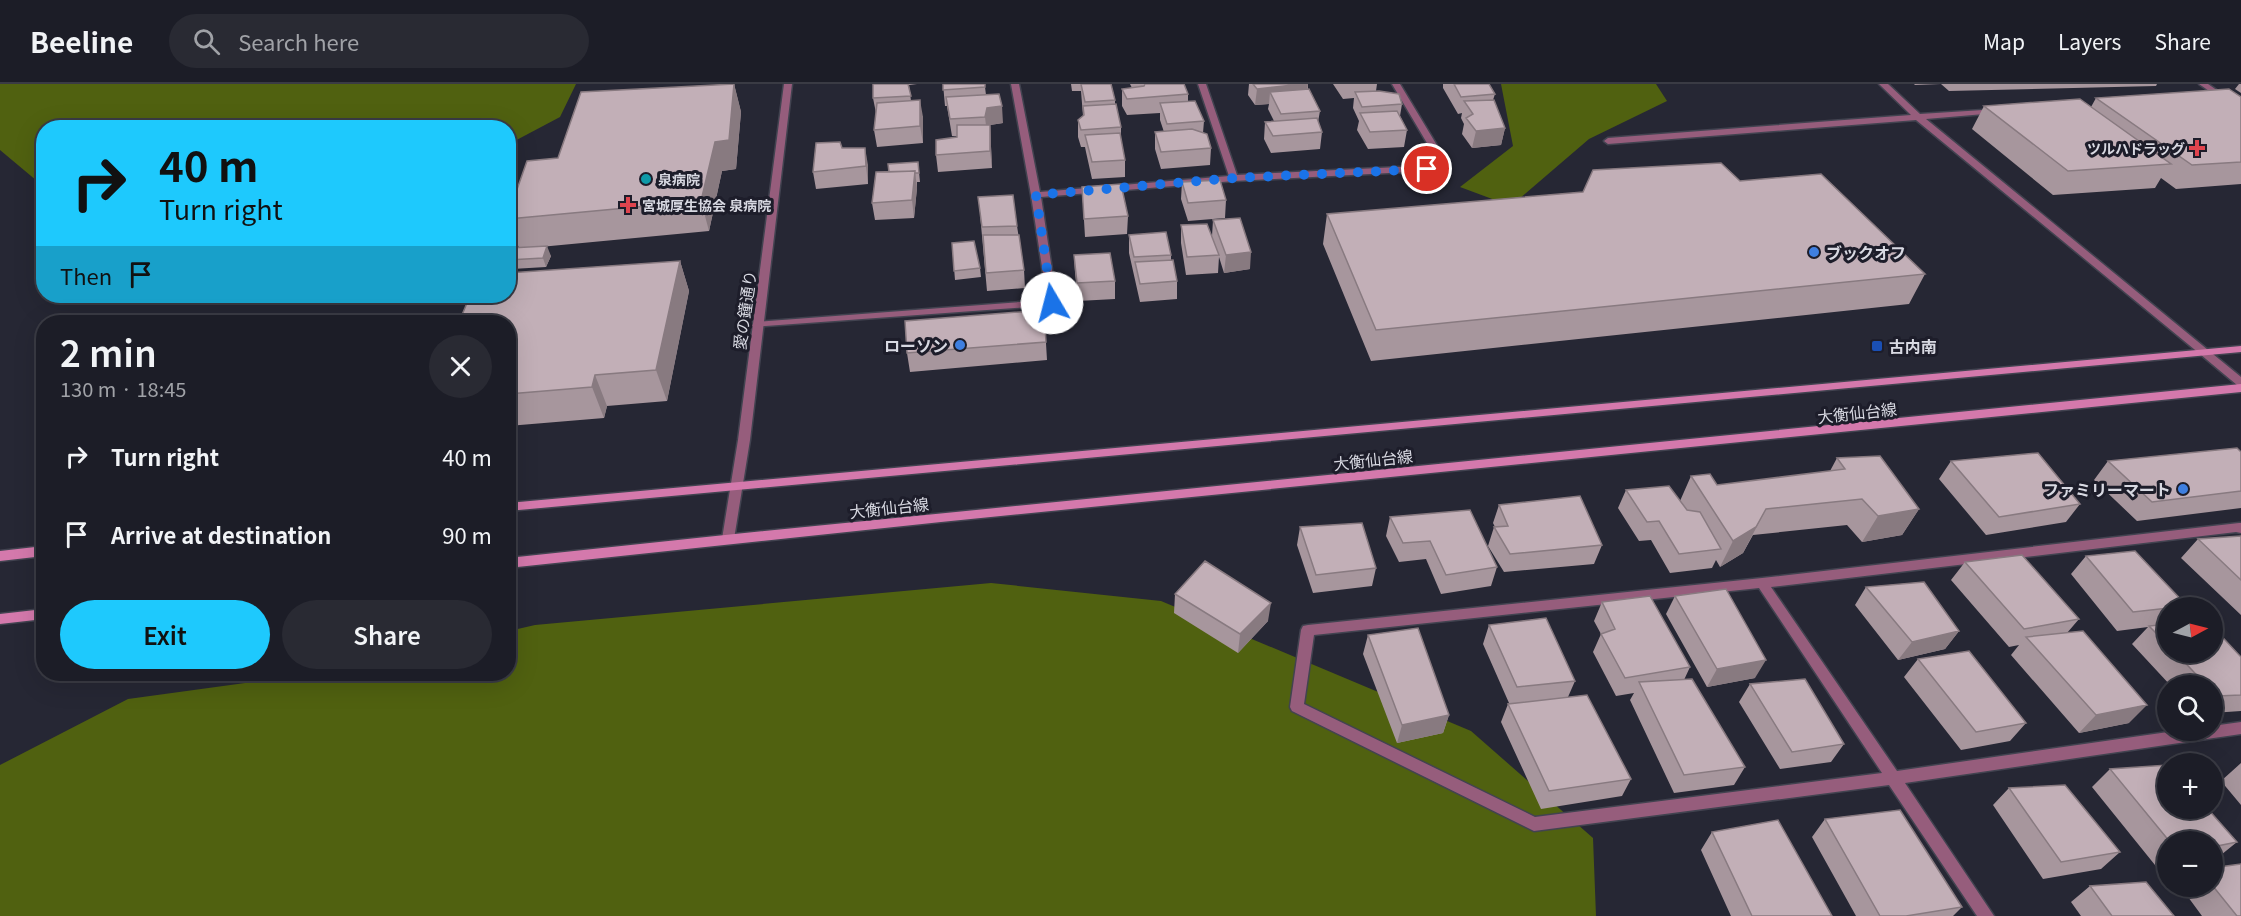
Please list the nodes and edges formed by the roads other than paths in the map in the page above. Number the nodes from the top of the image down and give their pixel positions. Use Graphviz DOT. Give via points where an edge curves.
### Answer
graph roads {
  1 [pos="788,84"];
  2 [pos="1015,84"];
  3 [pos="1202,84"];
  4 [pos="1396,84"];
  5 [pos="1883,84"];
  6 [pos="2203,84"];
  7 [pos="2216,95"];
  8 [pos="2204,96"];
  9 [pos="2001,110"];
  10 [pos="2241,111"];
  11 [pos="1917,116"];
  12 [pos="1608,141"];
  13 [pos="1234,178"];
  14 [pos="1036,195"];
  15 [pos="757,325"];
  16 [pos="2241,349"];
  17 [pos="2204,352"];
  18 [pos="2241,383"];
  19 [pos="2241,388"];
  20 [pos="737,485"];
  21 [pos="516,506"];
  22 [pos="2241,529"];
  23 [pos="728,539"];
  24 [pos="36,552"];
  25 [pos="0,556"];
  26 [pos="516,562"];
  27 [pos="1762,583"];
  28 [pos="36,615"];
  29 [pos="0,619"];
  30 [pos="2241,728"];
  31 [pos="1893,778"];
  32 [pos="1986,916"];
  1 -- 15 [label="street, 愛の鐘通り"];
  2 -- 14 [label="street"];
  3 -- 13 [label="street"];
  4 -- 13 [label="street" via="1446,167"];
  5 -- 11 [label="street"];
  6 -- 7 [label="street"];
  7 -- 8 [label="street"];
  7 -- 10 [label="street"];
  9 -- 11 [label="street"];
  11 -- 12 [label="street"];
  11 -- 17 [label="street"];
  13 -- 14 [label="street"];
  14 -- 15 [label="street" via="1052,303"];
  15 -- 20 [label="street, 愛の鐘通り"];
  16 -- 17 [label="main road, 大衡仙台線"];
  17 -- 18 [label="street"];
  17 -- 20 [label="main road, 大衡仙台線"];
  19 -- 23 [label="main road, 大衡仙台線"];
  20 -- 21 [label="main road, 大衡仙台線"];
  20 -- 23 [label="street, 愛の鐘通り"];
  22 -- 27 [label="street"];
  23 -- 26 [label="main road, 大衡仙台線"];
  24 -- 25 [label="main road"];
  27 -- 31 [label="street"];
  27 -- 31 [label="street" via="1308,630 1298,707 1534,824"];
  28 -- 29 [label="main road"];
  30 -- 31 [label="street"];
  31 -- 32 [label="street"];
}
